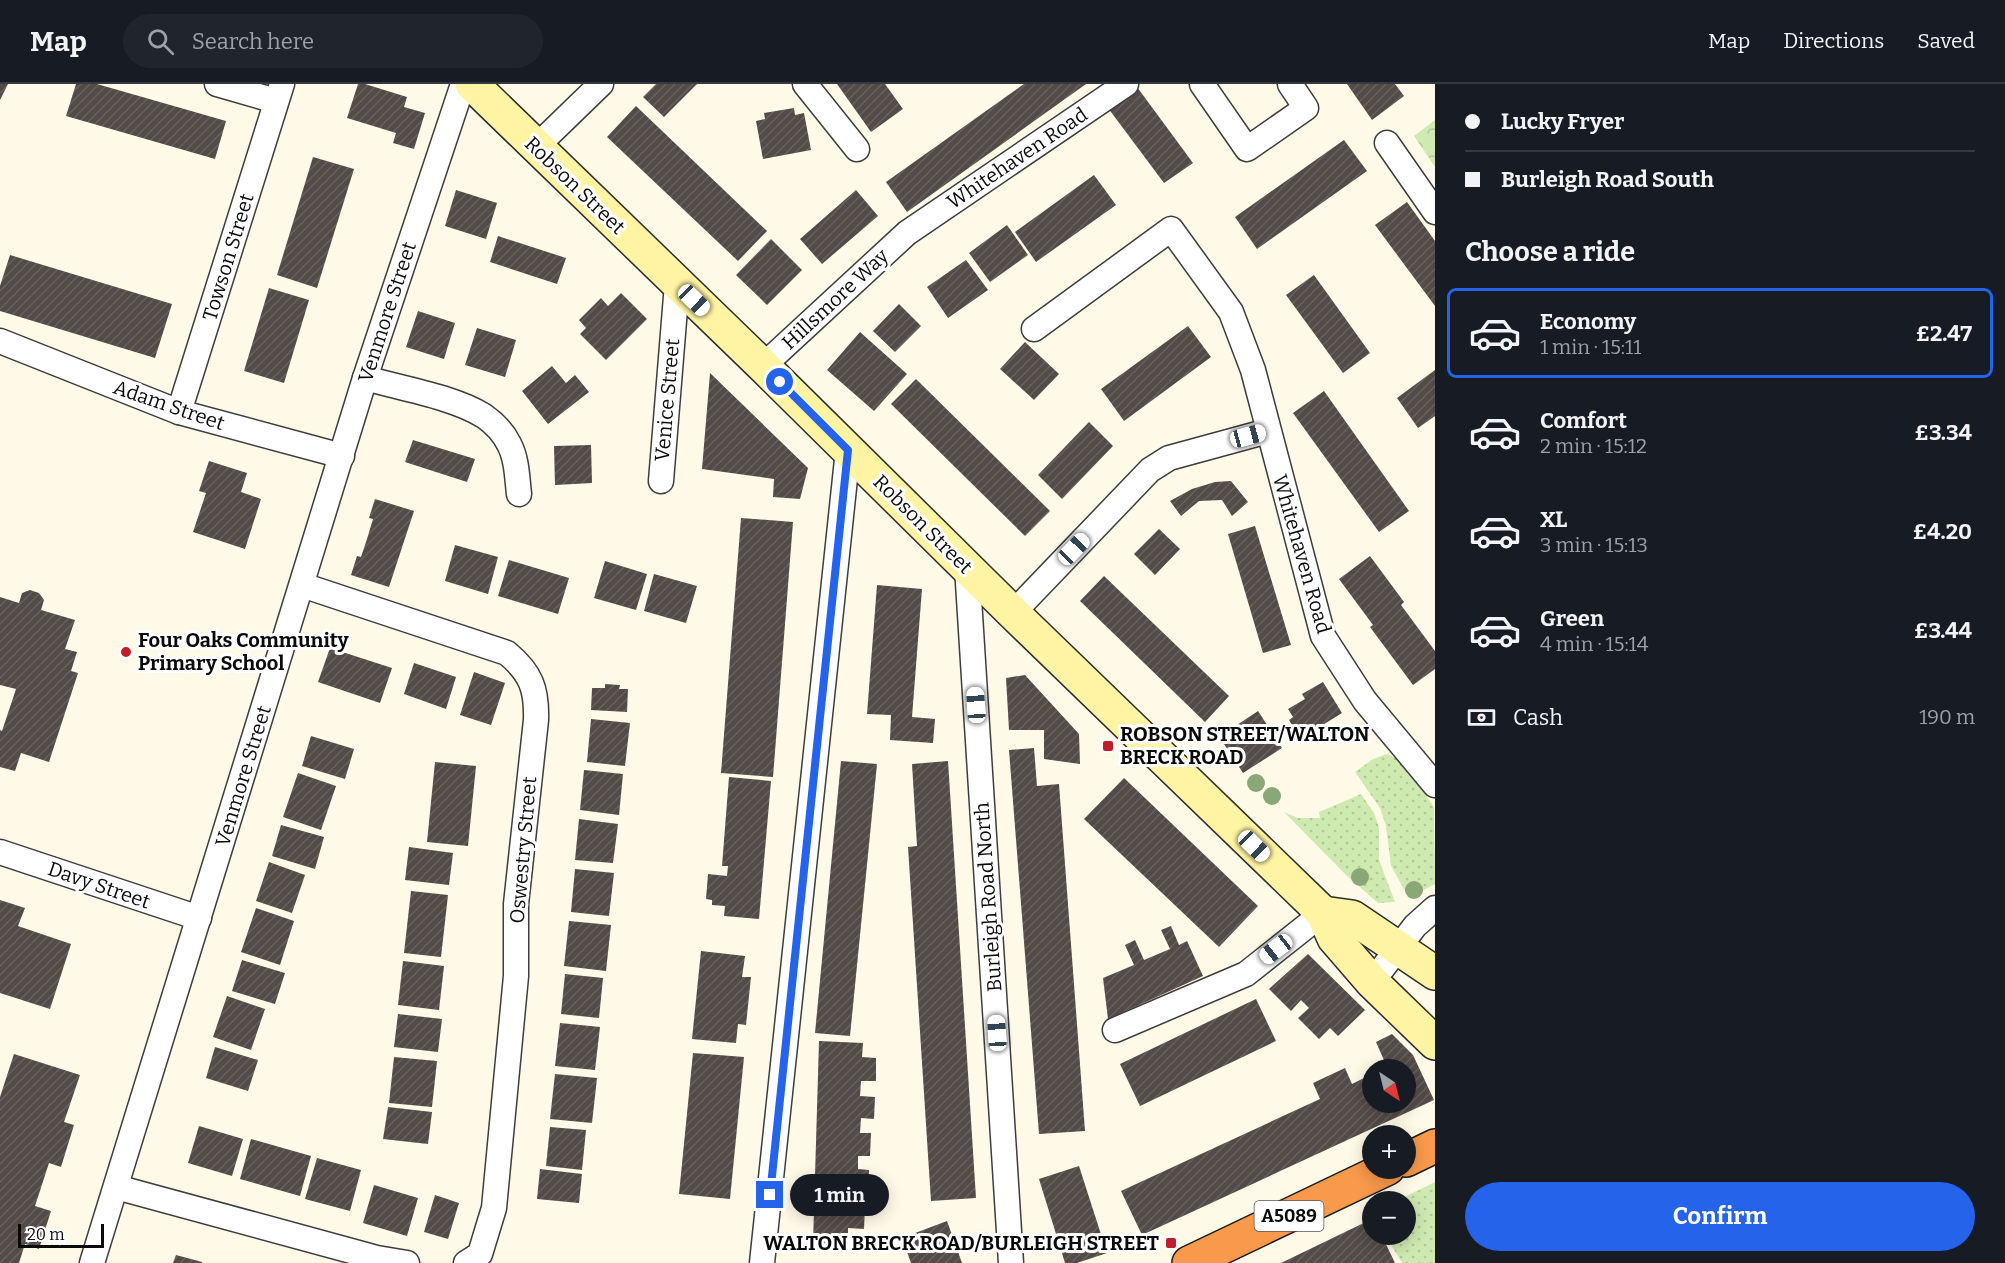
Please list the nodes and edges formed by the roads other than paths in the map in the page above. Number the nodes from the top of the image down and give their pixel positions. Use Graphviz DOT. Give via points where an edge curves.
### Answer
graph roads {
  1 [pos="217,84"];
  2 [pos="463,84"];
  3 [pos="472,84"];
  4 [pos="601,84"];
  5 [pos="805,84"];
  6 [pos="1126,84"];
  7 [pos="1202,84"];
  8 [pos="1290,84"];
  9 [pos="279,93"];
  10 [pos="1387,143"];
  11 [pos="536,147"];
  12 [pos="857,149"];
  13 [pos="1435,212"];
  14 [pos="907,233"];
  15 [pos="677,284"];
  16 [pos="1034,328"];
  17 [pos="0,341"];
  18 [pos="763,366"];
  19 [pos="365,378"];
  20 [pos="179,412"];
  21 [pos="1268,431"];
  22 [pos="848,450"];
  23 [pos="342,456"];
  24 [pos="661,481"];
  25 [pos="519,494"];
  26 [pos="967,567"];
  27 [pos="302,585"];
  28 [pos="1013,613"];
  29 [pos="1435,785"];
  30 [pos="0,852"];
  31 [pos="1435,908"];
  32 [pos="1323,913"];
  33 [pos="199,918"];
  34 [pos="1399,948"];
  35 [pos="1435,973"];
  36 [pos="1372,982"];
  37 [pos="1115,1030"];
  38 [pos="1435,1043"];
  39 [pos="1435,1146"];
  40 [pos="1416,1155"];
  41 [pos="1365,1179"];
  42 [pos="116,1187"];
  43 [pos="92,1263"];
  44 [pos="407,1263"];
  45 [pos="466,1263"];
  46 [pos="762,1263"];
  47 [pos="1011,1263"];
  48 [pos="1190,1263"];
  1 -- 9 [label="street, Towson Street"];
  2 -- 19 [label="street, Venmore Street"];
  3 -- 11 [label="street, Robson Street"];
  4 -- 11 [label="street"];
  5 -- 12 [label="street"];
  6 -- 14 [label="street, Whitehaven Road"];
  7 -- 8 [label="street" via="1247,149 1306,108"];
  9 -- 20 [label="street, Towson Street"];
  10 -- 13 [label="street"];
  11 -- 15 [label="street, Robson Street"];
  14 -- 18 [label="street, Hillsmore Way"];
  15 -- 18 [label="street, Robson Street"];
  15 -- 24 [label="street, Venice Street"];
  16 -- 21 [label="street, Whitehaven Road" via="1171,229 1231,312 1253,370"];
  17 -- 20 [label="street, Adam Street"];
  18 -- 22 [label="street, Robson Street"];
  19 -- 23 [label="street, Venmore Street"];
  19 -- 25 [label="street" via="450,402 483,416 509,444"];
  20 -- 23 [label="street, Adam Street"];
  21 -- 28 [label="street" via="1169,458 1150,470"];
  21 -- 29 [label="street, Whitehaven Road" via="1323,636 1365,701"];
  22 -- 26 [label="street, Robson Street"];
  22 -- 46 [label="street"];
  23 -- 27 [label="street, Venmore Street"];
  26 -- 28 [label="street, Robson Street"];
  26 -- 47 [label="street, Burleigh Road North"];
  27 -- 33 [label="street, Venmore Street"];
  27 -- 45 [label="street, Oswestry Street" via="507,653 521,665 534,688 536,720 516,904 516,976 494,1208 480,1254"];
  28 -- 32 [label="street, Robson Street"];
  30 -- 33 [label="street, Davy Street"];
  31 -- 34 [label="street"];
  32 -- 34 [label="street" via="1352,917"];
  32 -- 36 [label="street, Robson Street" via="1334,938"];
  32 -- 37 [label="street" via="1245,974"];
  33 -- 42 [label="street, Venmore Street"];
  34 -- 35 [label="street"];
  34 -- 36 [label="street"];
  36 -- 38 [label="street, Robson Street"];
  39 -- 40 [label="highway"];
  41 -- 48 [label="highway, A5089"];
  42 -- 43 [label="street, Venmore Street"];
  42 -- 44 [label="street"];
}
